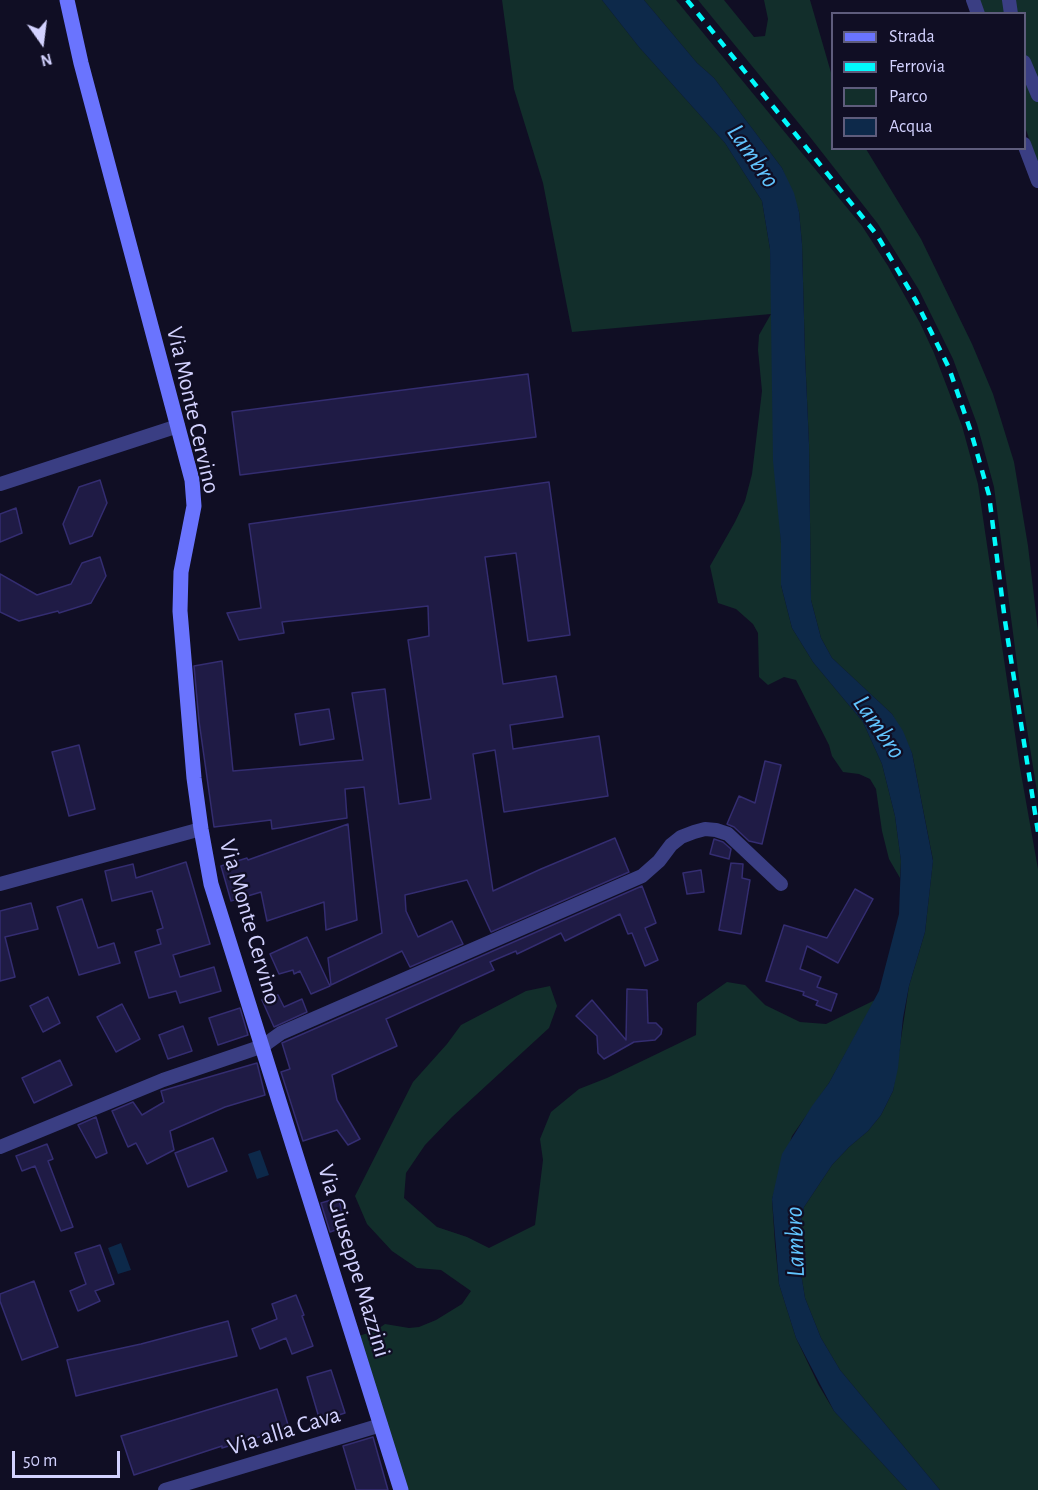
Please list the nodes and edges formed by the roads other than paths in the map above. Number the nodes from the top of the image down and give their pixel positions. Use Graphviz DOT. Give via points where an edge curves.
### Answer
graph roads {
  1 [pos="67,0"];
  2 [pos="1026,67"];
  3 [pos="1038,95"];
  4 [pos="1026,149"];
  5 [pos="1038,181"];
  6 [pos="178,426"];
  7 [pos="0,483"];
  8 [pos="201,829"];
  9 [pos="0,884"];
  10 [pos="781,884"];
  11 [pos="262,1046"];
  12 [pos="0,1147"];
  13 [pos="381,1425"];
  14 [pos="165,1490"];
  15 [pos="401,1490"];
  1 -- 6 [label="street, Via Monte Cervino"];
  2 -- 3 [label="street"];
  4 -- 5 [label="street"];
  6 -- 7 [label="street"];
  6 -- 8 [label="street, Via Monte Cervino" via="192,480 194,506 181,572 180,611"];
  8 -- 9 [label="street"];
  8 -- 11 [label="street, Via Monte Cervino" via="211,884"];
  10 -- 11 [label="street" via="728,834 705,829 694,832 671,845 642,876 281,1033"];
  11 -- 12 [label="street" via="163,1080"];
  11 -- 13 [label="street, Via Giuseppe Mazzini"];
  13 -- 14 [label="street, Via alla Cava"];
  13 -- 15 [label="street, Via Giuseppe Mazzini"];
}
